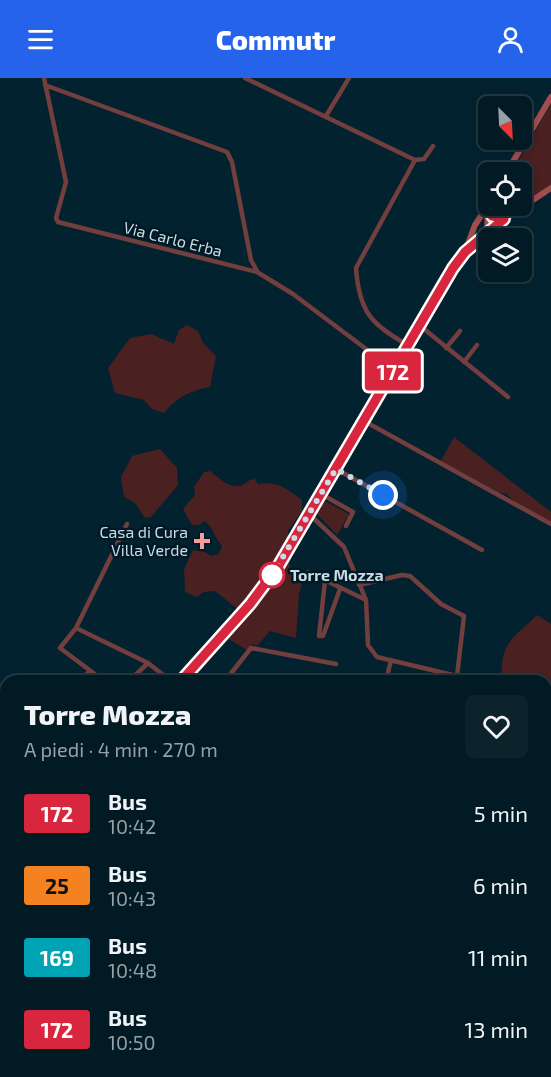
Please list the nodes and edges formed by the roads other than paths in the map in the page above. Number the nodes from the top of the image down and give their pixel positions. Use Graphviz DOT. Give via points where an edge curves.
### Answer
graph roads {
  1 [pos="44,78"];
  2 [pos="245,78"];
  3 [pos="349,78"];
  4 [pos="45,85"];
  5 [pos="551,97"];
  6 [pos="326,116"];
  7 [pos="433,146"];
  8 [pos="415,160"];
  9 [pos="513,162"];
  10 [pos="551,188"];
  11 [pos="481,216"];
  12 [pos="492,216"];
  13 [pos="479,219"];
  14 [pos="504,219"];
  15 [pos="481,228"];
  16 [pos="491,228"];
  17 [pos="478,240"];
  18 [pos="465,252"];
  19 [pos="257,272"];
  20 [pos="419,326"];
  21 [pos="460,331"];
  22 [pos="408,345"];
  23 [pos="477,345"];
  24 [pos="446,348"];
  25 [pos="464,362"];
  26 [pos="394,370"];
  27 [pos="508,397"];
  28 [pos="364,421"];
  29 [pos="336,469"];
  30 [pos="321,495"];
  31 [pos="309,514"];
  32 [pos="127,524"];
  33 [pos="551,524"];
  34 [pos="346,526"];
  35 [pos="482,550"];
  36 [pos="308,572"];
  37 [pos="325,581"];
  38 [pos="359,585"];
  39 [pos="340,589"];
  40 [pos="366,600"];
  41 [pos="76,628"];
  42 [pos="391,660"];
  43 [pos="148,663"];
  44 [pos="336,664"];
  45 [pos="90,671"];
  46 [pos="450,674"];
  47 [pos="86,675"];
  48 [pos="96,675"];
  49 [pos="135,675"];
  50 [pos="163,675"];
  51 [pos="187,675"];
  52 [pos="230,675"];
  53 [pos="387,675"];
  54 [pos="454,675"];
  55 [pos="457,675"];
  1 -- 4 [label="street"];
  2 -- 6 [label="street"];
  3 -- 6 [label="street"];
  4 -- 19 [label="street" via="226,152 232,162 251,260"];
  4 -- 19 [label="street, Via Carlo Erba" via="66,182 58,222"];
  5 -- 9 [label="main road"];
  6 -- 8 [label="street"];
  7 -- 8 [label="street" via="424,159"];
  8 -- 22 [label="street" via="356,268 370,318 379,329"];
  10 -- 14 [label="main road"];
  11 -- 13 [label="main road"];
  12 -- 14 [label="main road"];
  13 -- 15 [label="main road"];
  13 -- 18 [label="main road"];
  14 -- 16 [label="main road"];
  17 -- 18 [label="main road"];
  18 -- 20 [label="main road"];
  19 -- 26 [label="street, Via Carlo Erba" via="293,294"];
  20 -- 22 [label="main road"];
  20 -- 24 [label="street"];
  21 -- 24 [label="street"];
  22 -- 26 [label="main road"];
  23 -- 25 [label="street"];
  24 -- 25 [label="street"];
  25 -- 27 [label="street"];
  26 -- 28 [label="main road"];
  28 -- 29 [label="main road"];
  28 -- 33 [label="street"];
  29 -- 30 [label="main road"];
  29 -- 35 [label="street"];
  30 -- 31 [label="main road"];
  30 -- 34 [label="street" via="353,512"];
  31 -- 38 [label="street" via="344,547"];
  31 -- 51 [label="main road" via="263,588"];
  32 -- 41 [label="street"];
  36 -- 37 [label="street"];
  37 -- 39 [label="street"];
  37 -- 39 [label="street" via="319,636 323,636"];
  38 -- 40 [label="street"];
  38 -- 55 [label="street" via="402,574 410,576 441,604 464,616"];
  39 -- 40 [label="street"];
  40 -- 42 [label="street" via="368,645 377,657"];
  41 -- 43 [label="street"];
  41 -- 45 [label="street" via="60,648"];
  42 -- 46 [label="street"];
  42 -- 53 [label="street"];
  43 -- 49 [label="street"];
  43 -- 50 [label="street"];
  44 -- 52 [label="street" via="251,648"];
  45 -- 47 [label="street"];
  45 -- 48 [label="street"];
  46 -- 54 [label="street"];
}
